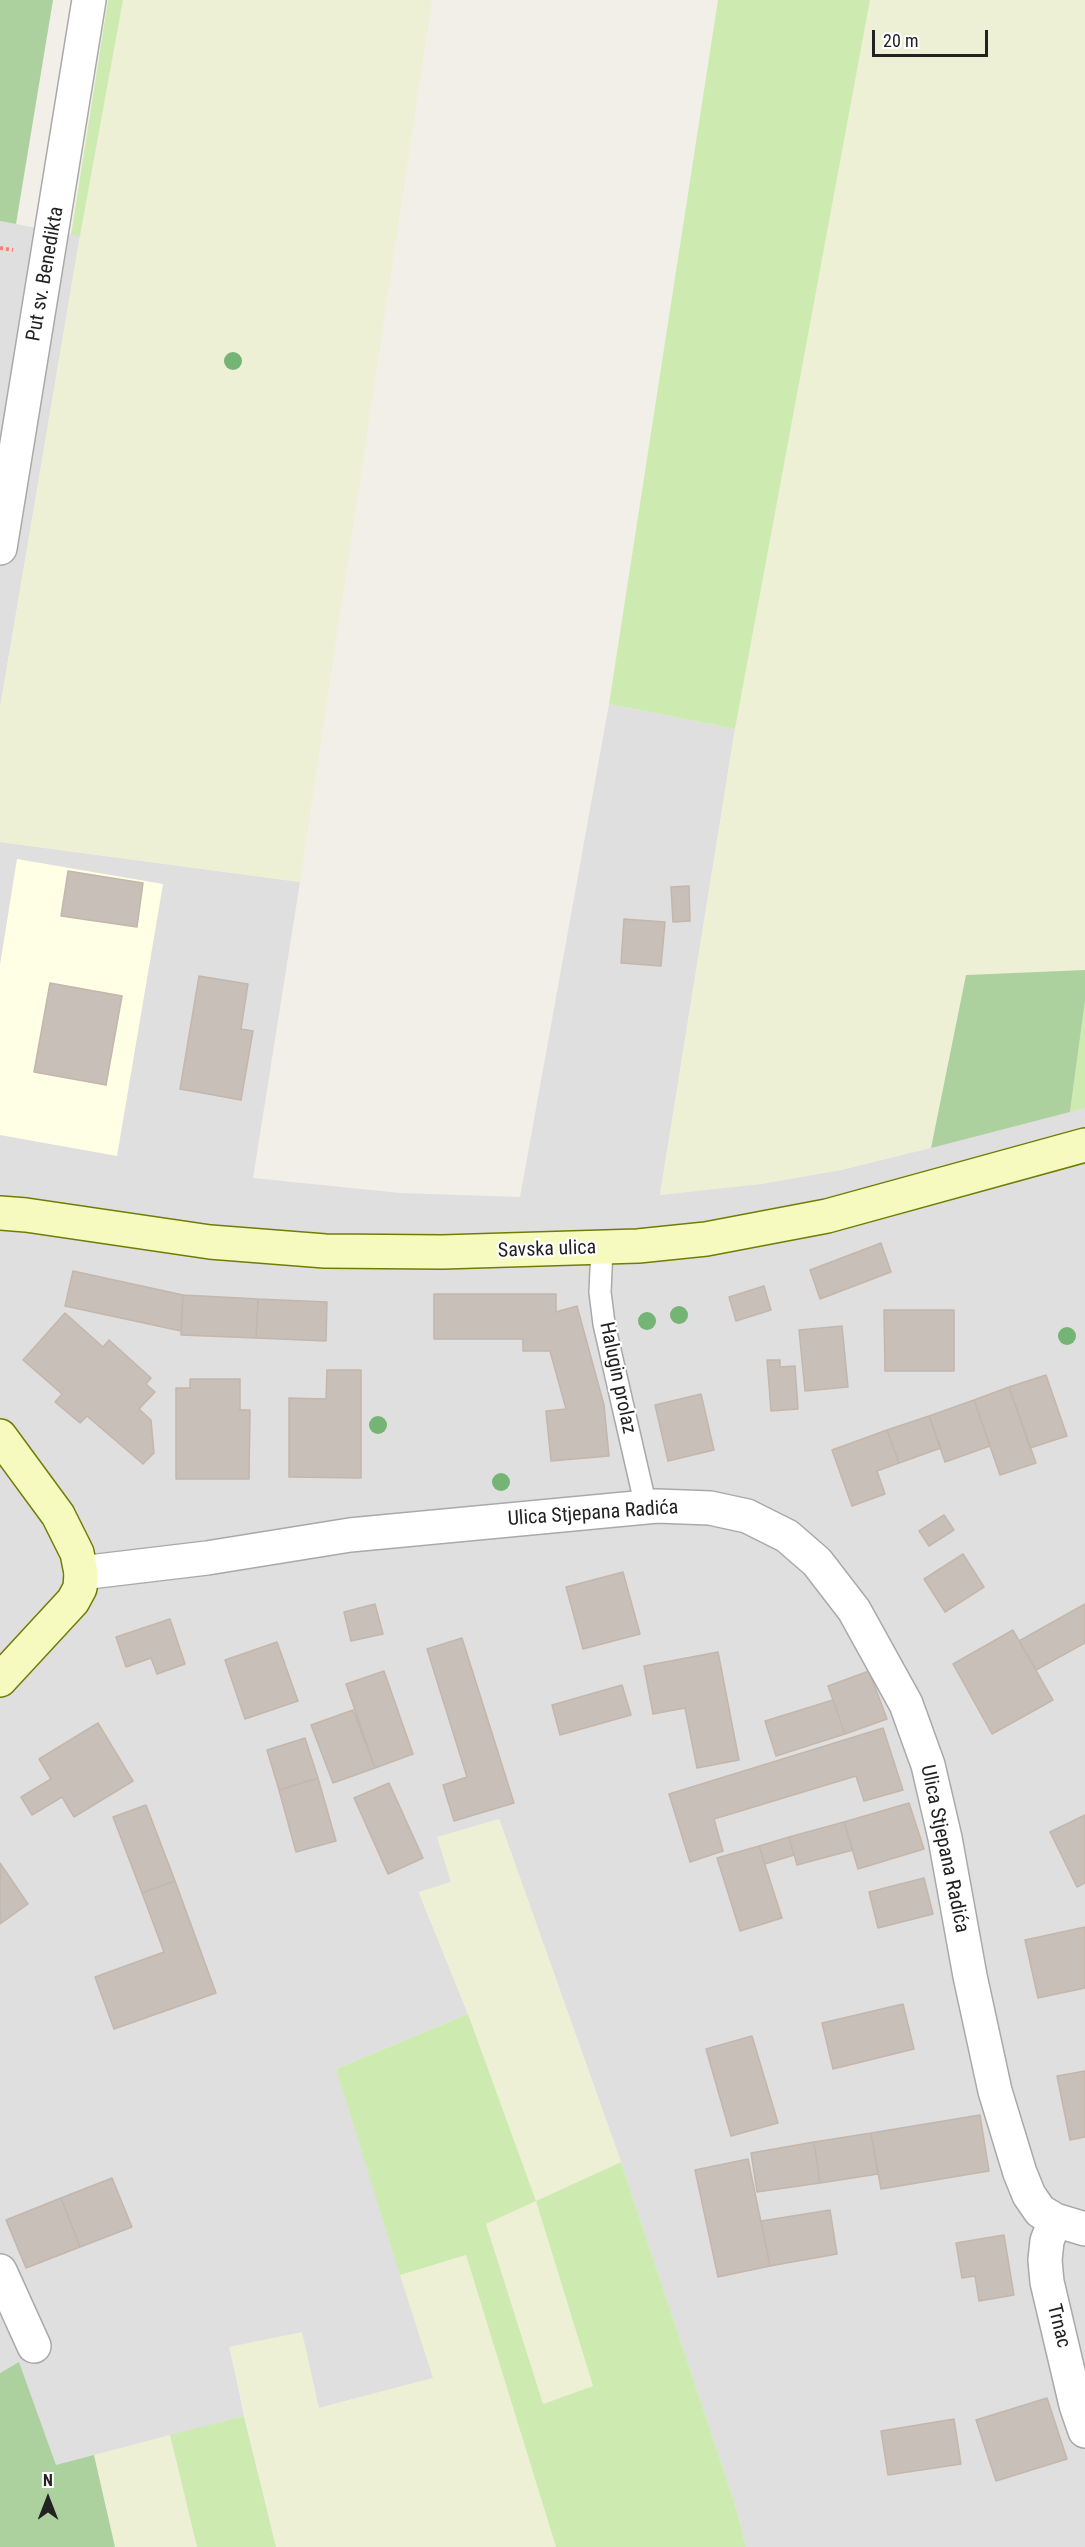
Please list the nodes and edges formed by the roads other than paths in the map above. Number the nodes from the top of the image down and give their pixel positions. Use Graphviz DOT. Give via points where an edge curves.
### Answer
graph roads {
  1 [pos="89,0"];
  2 [pos="0,548"];
  3 [pos="1085,1145"];
  4 [pos="0,1213"];
  5 [pos="602,1248"];
  6 [pos="0,1436"];
  7 [pos="646,1507"];
  8 [pos="81,1573"];
  9 [pos="0,1680"];
  10 [pos="1070,2224"];
  11 [pos="0,2271"];
  12 [pos="34,2346"];
  13 [pos="1085,2431"];
  1 -- 2 [label="street, Put sv. Benedikta"];
  3 -- 5 [label="street, Savska ulica" via="827,1216 706,1239"];
  4 -- 5 [label="street, Savska ulica" via="210,1242 325,1251"];
  5 -- 7 [label="lane, Halugin prolaz" via="600,1292 604,1324"];
  6 -- 8 [label="street" via="58,1515 77,1552"];
  7 -- 8 [label="street, Ulica Stjepana Radića" via="350,1535"];
  7 -- 10 [label="street, Ulica Stjepana Radića" via="719,1510 747,1516 787,1536 817,1562 859,1619 906,1704 928,1765 995,2091 1020,2173 1040,2211"];
  8 -- 9 [label="street" via="80,1588 73,1601"];
  10 -- 13 [label="street, Trnac" via="1047,2241 1045,2260 1047,2282"];
  11 -- 12 [label="street"];
}
